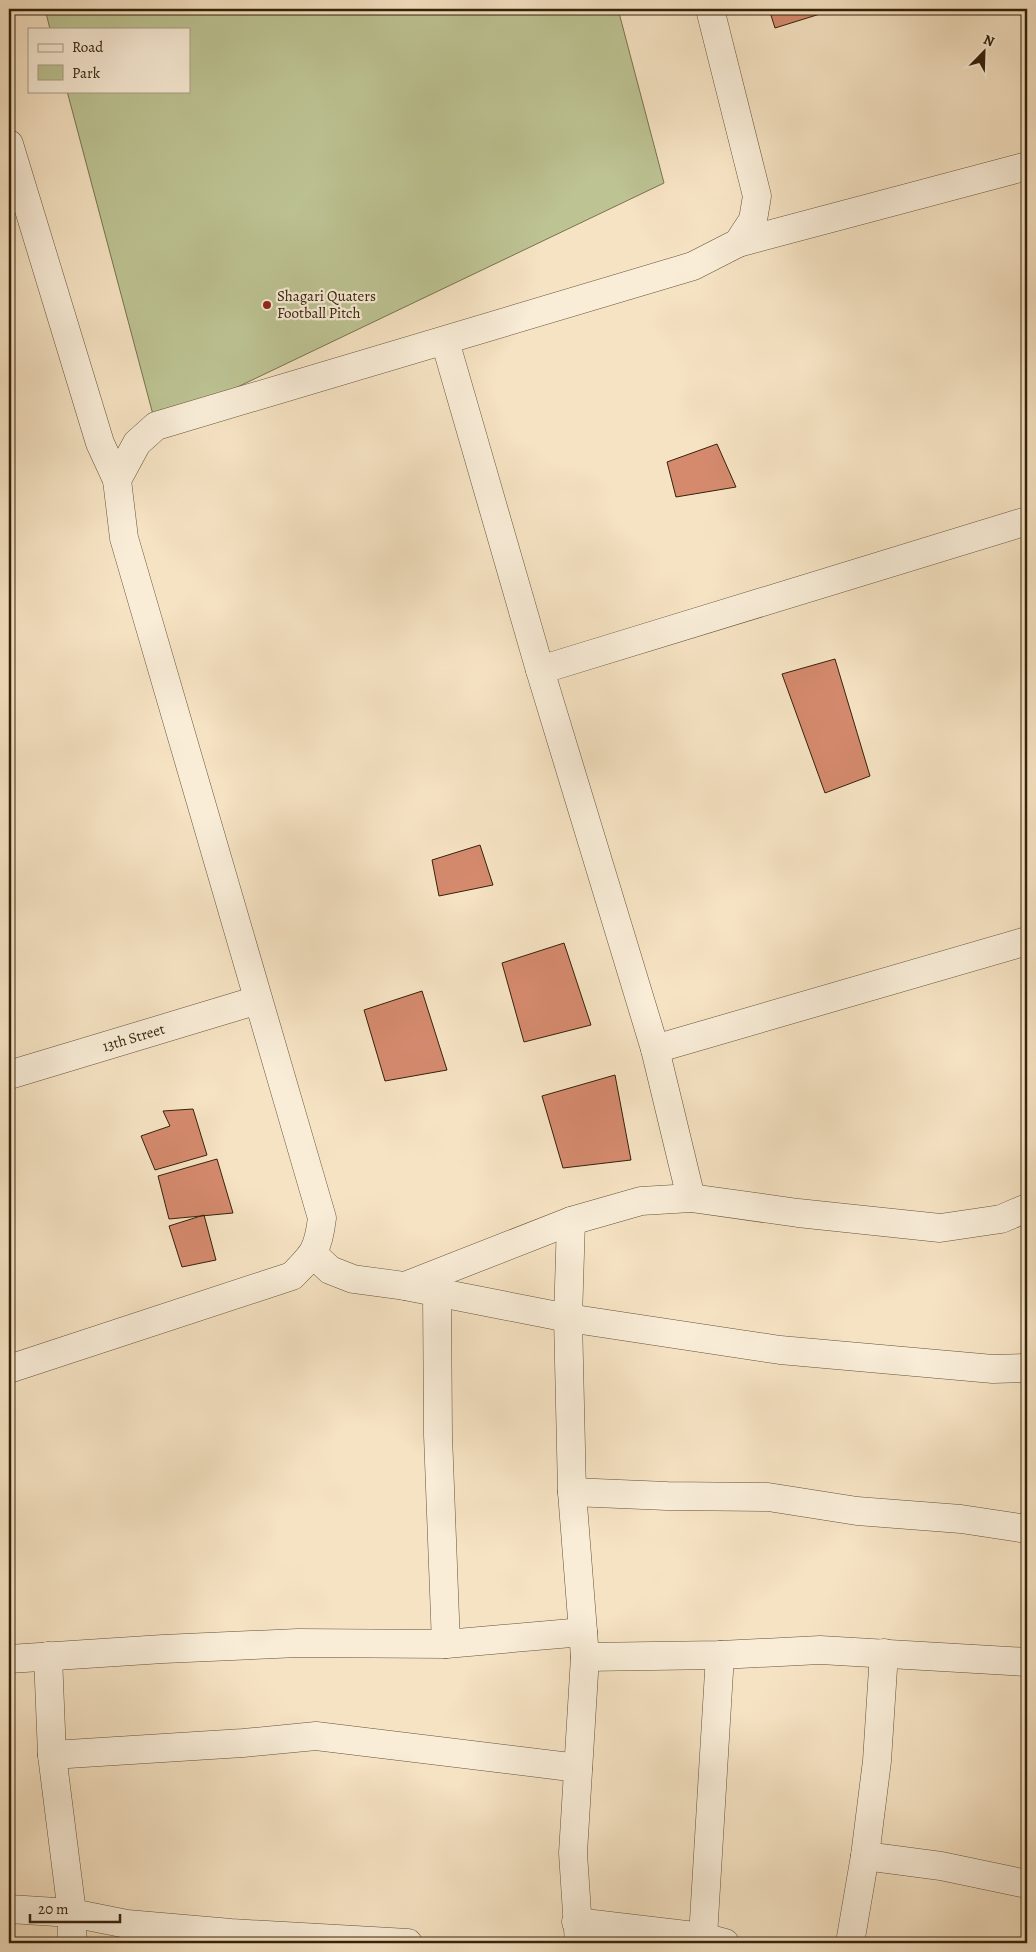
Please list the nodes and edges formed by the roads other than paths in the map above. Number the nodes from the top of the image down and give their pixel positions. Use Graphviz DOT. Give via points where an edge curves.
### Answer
graph roads {
  1 [pos="710,9"];
  2 [pos="9,144"];
  3 [pos="1027,166"];
  4 [pos="738,244"];
  5 [pos="445,340"];
  6 [pos="117,480"];
  7 [pos="1027,521"];
  8 [pos="540,670"];
  9 [pos="1027,941"];
  10 [pos="258,1000"];
  11 [pos="655,1049"];
  12 [pos="9,1075"];
  13 [pos="691,1198"];
  14 [pos="1027,1208"];
  15 [pos="571,1221"];
  16 [pos="313,1254"];
  17 [pos="405,1286"];
  18 [pos="437,1293"];
  19 [pos="568,1318"];
  20 [pos="1027,1368"];
  21 [pos="9,1369"];
  22 [pos="572,1492"];
  23 [pos="1027,1529"];
  24 [pos="446,1644"];
  25 [pos="584,1644"];
  26 [pos="884,1653"];
  27 [pos="720,1655"];
  28 [pos="48,1656"];
  29 [pos="9,1659"];
  30 [pos="1027,1662"];
  31 [pos="52,1756"];
  32 [pos="578,1768"];
  33 [pos="865,1856"];
  34 [pos="1027,1884"];
  35 [pos="9,1909"];
  36 [pos="72,1913"];
  37 [pos="578,1932"];
  38 [pos="714,1940"];
  39 [pos="72,1943"];
  40 [pos="408,1943"];
  41 [pos="850,1943"];
  1 -- 4 [label="street" via="757,196 753,220"];
  2 -- 6 [label="street" via="100,443"];
  3 -- 4 [label="street"];
  4 -- 5 [label="street" via="693,266"];
  5 -- 6 [label="street" via="156,426 137,444"];
  5 -- 8 [label="street"];
  6 -- 10 [label="street" via="124,538"];
  7 -- 8 [label="street"];
  8 -- 11 [label="street"];
  9 -- 11 [label="street"];
  10 -- 12 [label="street, 13th Street"];
  10 -- 16 [label="street" via="322,1218 320,1239"];
  11 -- 13 [label="street"];
  13 -- 14 [label="street" via="940,1228 1001,1219"];
  13 -- 15 [label="street" via="641,1200"];
  15 -- 17 [label="street"];
  15 -- 19 [label="street"];
  16 -- 17 [label="street" via="330,1270 353,1279"];
  16 -- 21 [label="street" via="292,1276"];
  17 -- 18 [label="street"];
  18 -- 19 [label="street"];
  18 -- 24 [label="street" via="438,1435"];
  19 -- 20 [label="street" via="780,1350 993,1369"];
  19 -- 22 [label="street"];
  22 -- 23 [label="street" via="768,1498"];
  22 -- 25 [label="street"];
  24 -- 25 [label="street"];
  24 -- 28 [label="street" via="298,1643"];
  25 -- 27 [label="street"];
  25 -- 32 [label="street"];
  26 -- 27 [label="street" via="820,1650"];
  26 -- 30 [label="street"];
  26 -- 33 [label="street" via="877,1761"];
  27 -- 38 [label="street"];
  28 -- 29 [label="street"];
  28 -- 31 [label="street"];
  31 -- 32 [label="street" via="316,1736"];
  31 -- 36 [label="street"];
  32 -- 37 [label="street" via="573,1853"];
  33 -- 34 [label="street" via="941,1866"];
  33 -- 41 [label="street"];
  35 -- 36 [label="street"];
  36 -- 39 [label="street"];
  36 -- 40 [label="street" via="127,1924"];
  37 -- 38 [label="street"];
}
